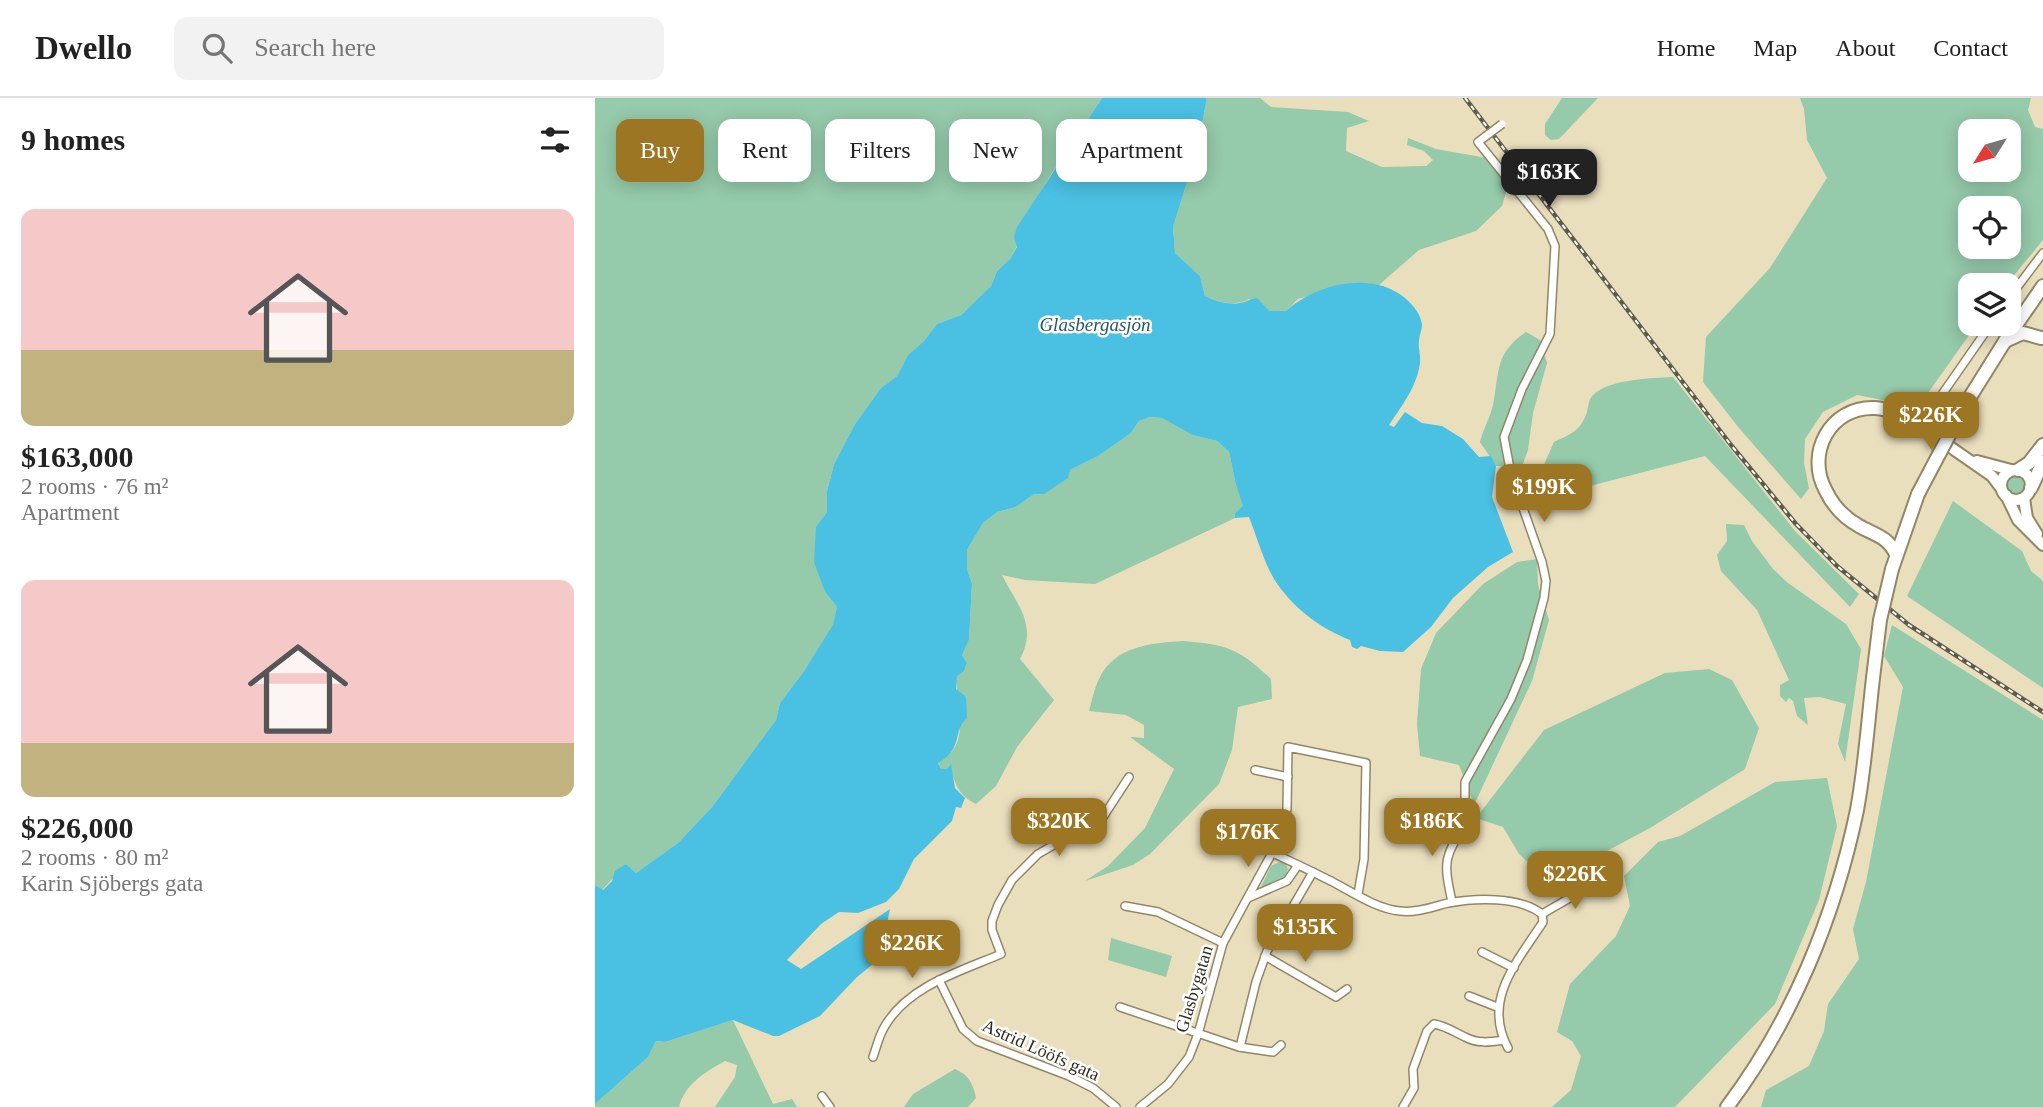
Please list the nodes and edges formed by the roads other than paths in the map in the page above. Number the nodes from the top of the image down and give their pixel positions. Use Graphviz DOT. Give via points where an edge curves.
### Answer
graph roads {
  1 [pos="1505,121"];
  2 [pos="2043,253"];
  3 [pos="2021,282"];
  4 [pos="2043,286"];
  5 [pos="2029,306"];
  6 [pos="1983,336"];
  7 [pos="2042,339"];
  8 [pos="2005,341"];
  9 [pos="1920,426"];
  10 [pos="2043,445"];
  11 [pos="1959,452"];
  12 [pos="2043,462"];
  13 [pos="2015,470"];
  14 [pos="2004,492"];
  15 [pos="2027,493"];
  16 [pos="1905,527"];
  17 [pos="1881,535"];
  18 [pos="2043,543"];
  19 [pos="1896,554"];
  20 [pos="1255,771"];
  21 [pos="1288,777"];
  22 [pos="1129,778"];
  23 [pos="1465,797"];
  24 [pos="1466,822"];
  25 [pos="1215,827"];
  26 [pos="1273,853"];
  27 [pos="1298,865"];
  28 [pos="1313,872"];
  29 [pos="1594,884"];
  30 [pos="1357,894"];
  31 [pos="1247,898"];
  32 [pos="1452,902"];
  33 [pos="1125,906"];
  34 [pos="1542,914"];
  35 [pos="1223,943"];
  36 [pos="1482,952"];
  37 [pos="1265,957"];
  38 [pos="1514,968"];
  39 [pos="939,980"];
  40 [pos="1347,989"];
  41 [pos="1469,996"];
  42 [pos="1120,1007"];
  43 [pos="1497,1007"];
  44 [pos="1198,1034"];
  45 [pos="1504,1040"];
  46 [pos="1281,1045"];
  47 [pos="1240,1047"];
  48 [pos="1508,1048"];
  49 [pos="873,1057"];
  50 [pos="822,1096"];
  51 [pos="830,1107"];
  52 [pos="1116,1107"];
  53 [pos="1140,1107"];
  54 [pos="1403,1107"];
  55 [pos="1727,1107"];
  1 -- 23 [label="street, bridge" via="1478,142 1549,229 1555,246 1550,334 1504,437 1511,474 1546,581 1527,660 1465,782"];
  2 -- 3 [label="street"];
  4 -- 5 [label="main road"];
  5 -- 7 [label="main road"];
  5 -- 8 [label="main road"];
  6 -- 9 [label="street"];
  7 -- 8 [label="main road" via="2022,333"];
  8 -- 16 [label="main road, bridge" via="1965,405"];
  9 -- 11 [label="street"];
  9 -- 17 [label="main road" via="1894,413 1865,409 1838,420 1819,446 1819,473 1830,499 1851,520"];
  10 -- 13 [label="main road" via="2029,463"];
  11 -- 13 [label="street"];
  11 -- 14 [label="street" via="1992,476"];
  12 -- 15 [label="main road"];
  13 -- 14 [label="street" via="2003,477"];
  13 -- 15 [label="street" via="2030,478"];
  14 -- 15 [label="street" via="2014,499"];
  14 -- 18 [label="street" via="2018,520"];
  15 -- 18 [label="street" via="2027,518"];
  16 -- 17 [label="main road"];
  16 -- 19 [label="main road"];
  17 -- 19 [label="main road"];
  19 -- 55 [label="main road, bridge" via="1880,620 1863,772 1843,866 1791,1002"];
  20 -- 21 [label="street"];
  21 -- 26 [label="street, Glasbygatan" via="1285,819"];
  21 -- 30 [label="street, Glasbygatan" via="1288,747 1366,763 1364,859"];
  22 -- 39 [label="street" via="1103,817 1038,854 1012,880 992,921 1001,954"];
  24 -- 32 [label="street" via="1447,855"];
  25 -- 26 [label="street"];
  26 -- 27 [label="street"];
  26 -- 31 [label="street, Glasbygatan"];
  27 -- 28 [label="street"];
  27 -- 31 [label="street" via="1287,881"];
  28 -- 30 [label="street"];
  28 -- 37 [label="street"];
  29 -- 34 [label="street"];
  30 -- 32 [label="street" via="1398,911"];
  31 -- 35 [label="street, Glasbygatan"];
  32 -- 34 [label="street" via="1516,903"];
  33 -- 35 [label="street" via="1158,912"];
  34 -- 38 [label="street" via="1543,922"];
  35 -- 44 [label="street, Glasbygatan"];
  36 -- 38 [label="street"];
  37 -- 40 [label="street" via="1336,997"];
  37 -- 47 [label="street"];
  38 -- 43 [label="street"];
  39 -- 49 [label="street" via="894,1013"];
  39 -- 52 [label="street, Astrid Lööfs gata" via="963,1028 977,1041 1069,1076"];
  41 -- 43 [label="street"];
  42 -- 44 [label="street"];
  43 -- 45 [label="street"];
  44 -- 47 [label="street"];
  44 -- 53 [label="street, Glasbygatan" via="1179,1071"];
  45 -- 48 [label="street"];
  45 -- 54 [label="street" via="1483,1043 1434,1024 1427,1031 1413,1069 1414,1088"];
  46 -- 47 [label="street" via="1273,1052"];
  50 -- 51 [label="street"];
}
